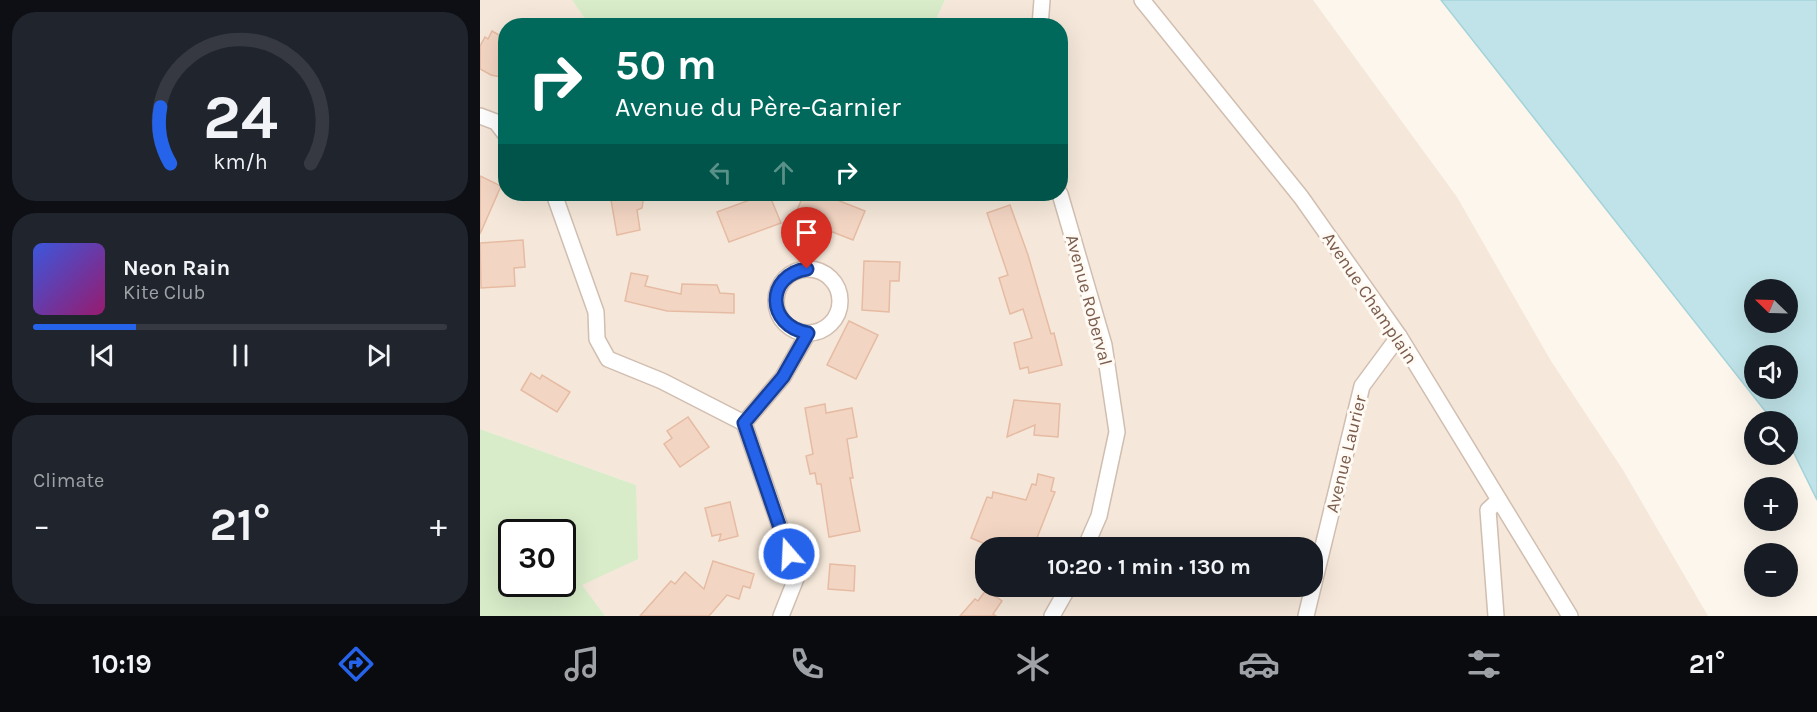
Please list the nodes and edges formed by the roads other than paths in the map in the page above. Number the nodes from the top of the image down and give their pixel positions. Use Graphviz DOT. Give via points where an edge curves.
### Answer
graph roads {
  1 [pos="1042,0"];
  2 [pos="1142,0"];
  3 [pos="1041,18"];
  4 [pos="480,116"];
  5 [pos="498,126"];
  6 [pos="556,201"];
  7 [pos="1062,201"];
  8 [pos="808,333"];
  9 [pos="1399,336"];
  10 [pos="744,423"];
  11 [pos="1498,500"];
  12 [pos="1090,537"];
  13 [pos="1064,597"];
  14 [pos="781,616"];
  15 [pos="1052,616"];
  16 [pos="1306,616"];
  17 [pos="1496,616"];
  18 [pos="1570,616"];
  1 -- 3 [label="street"];
  2 -- 9 [label="street, Avenue Champlain" via="1301,197"];
  4 -- 5 [label="street"];
  6 -- 10 [label="street" via="596,312 597,339 608,359 662,381"];
  7 -- 12 [label="street, Avenue Roberval" via="1104,345 1118,432"];
  8 -- 8 [label="street" via="826,328 840,303 829,277 807,269 786,278 776,295 776,304 790,328"];
  8 -- 10 [label="street" via="783,377"];
  9 -- 11 [label="street, Avenue Champlain"];
  9 -- 16 [label="street, Avenue Laurier" via="1362,386"];
  10 -- 14 [label="street" via="796,576"];
  11 -- 17 [label="street" via="1488,510"];
  11 -- 18 [label="street, Avenue Champlain"];
  13 -- 15 [label="street"];
}
